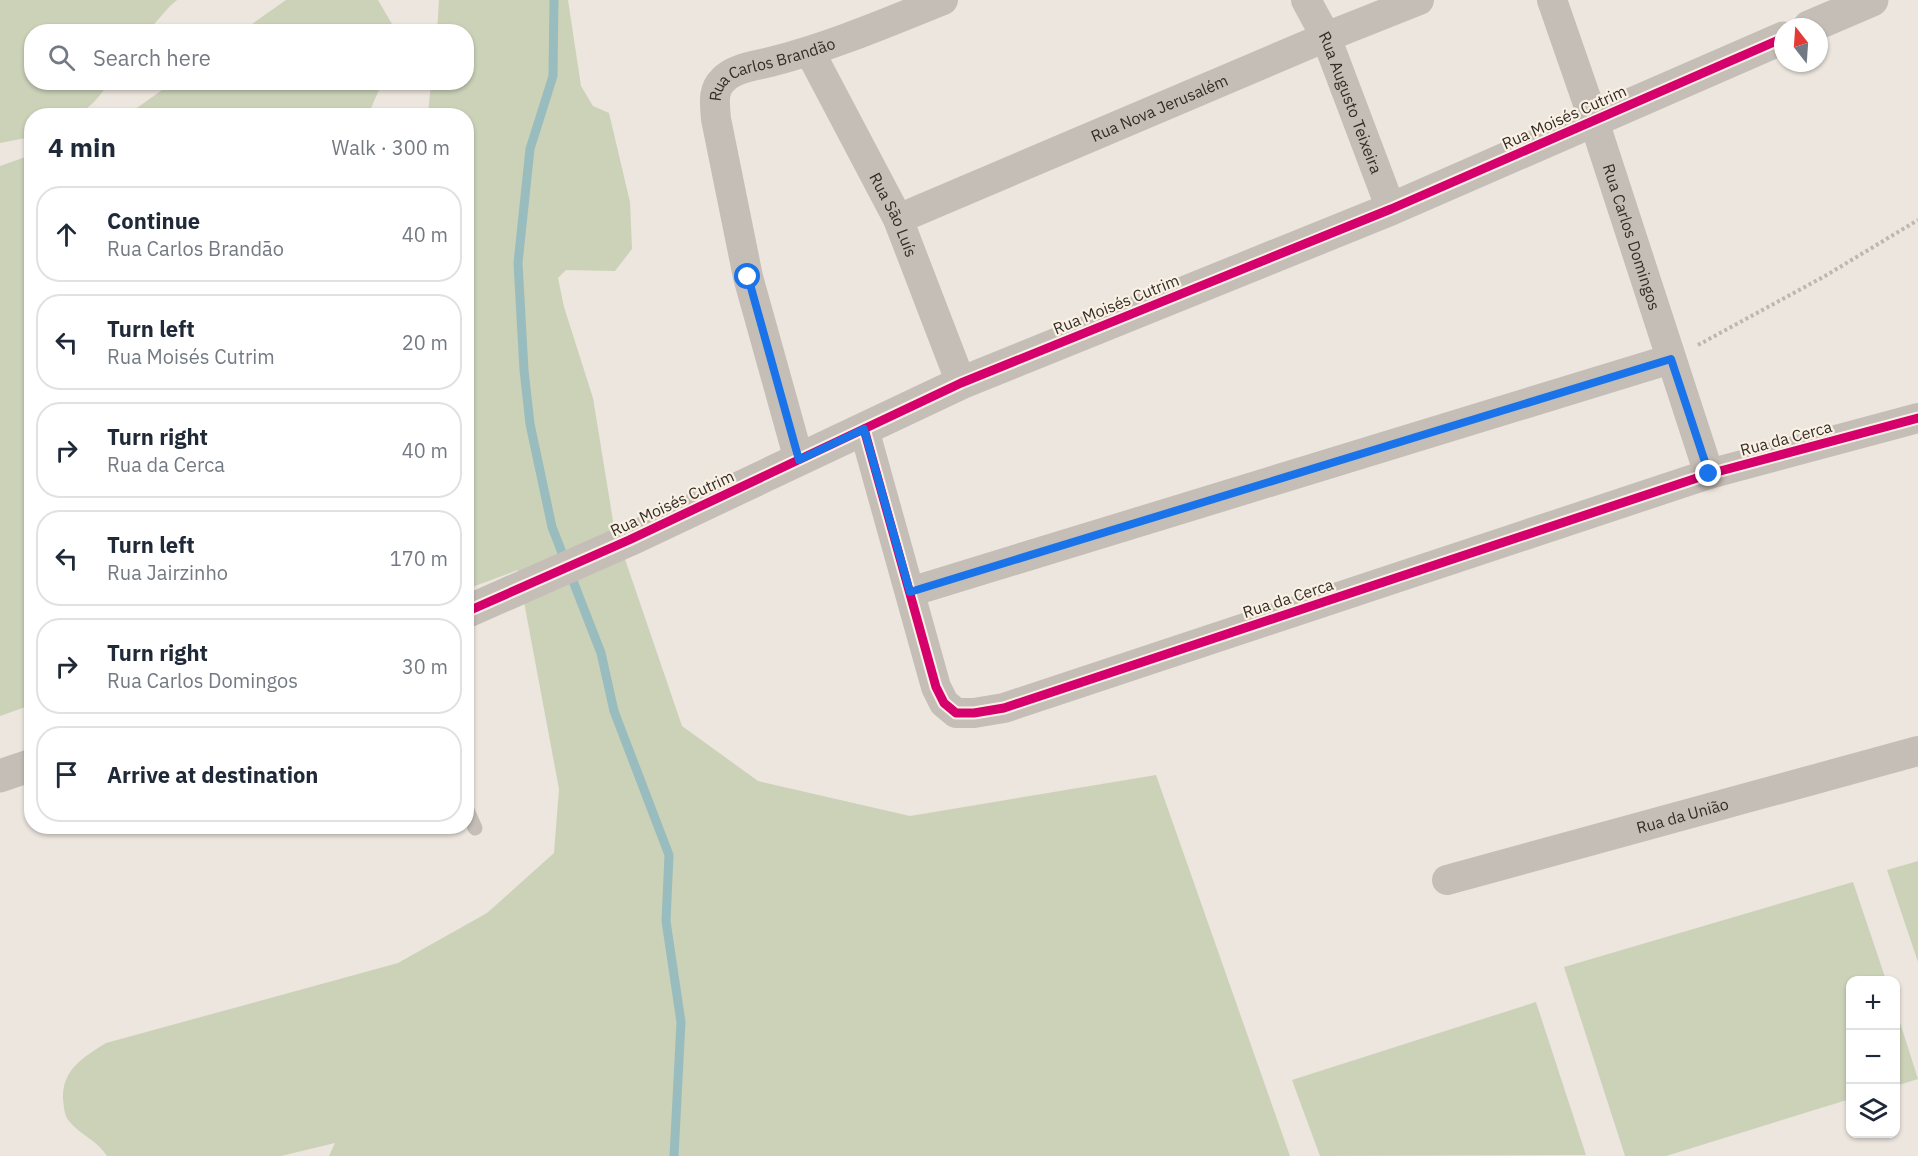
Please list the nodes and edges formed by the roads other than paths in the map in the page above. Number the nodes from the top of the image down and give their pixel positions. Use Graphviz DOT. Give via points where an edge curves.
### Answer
graph roads {
  1 [pos="943,0"];
  2 [pos="1306,0"];
  3 [pos="1419,0"];
  4 [pos="1552,0"];
  5 [pos="1872,0"];
  6 [pos="1828,19"];
  7 [pos="1326,37"];
  8 [pos="1774,43"];
  9 [pos="810,52"];
  10 [pos="1594,121"];
  11 [pos="1391,209"];
  12 [pos="898,219"];
  13 [pos="1671,359"];
  14 [pos="961,383"];
  15 [pos="1918,418"];
  16 [pos="864,429"];
  17 [pos="799,460"];
  18 [pos="1709,474"];
  19 [pos="910,592"];
  20 [pos="474,609"];
  21 [pos="1918,751"];
  22 [pos="24,768"];
  23 [pos="0,776"];
  24 [pos="1447,880"];
  1 -- 9 [label="street, Rua Carlos Brandão"];
  2 -- 7 [label="street, Rua Augusto Teixeira"];
  3 -- 7 [label="street, Rua Nova Jerusalém"];
  4 -- 10 [label="street, Rua Carlos Domingos"];
  5 -- 6 [label="street"];
  7 -- 11 [label="street, Rua Augusto Teixeira"];
  7 -- 12 [label="street, Rua Nova Jerusalém"];
  8 -- 10 [label="street, Rua Moisés Cutrim"];
  9 -- 12 [label="street, Rua São Luís"];
  9 -- 17 [label="street, Rua Carlos Brandão" via="725,77 717,87 715,101 748,277"];
  10 -- 11 [label="street, Rua Moisés Cutrim"];
  10 -- 13 [label="street, Rua Carlos Domingos"];
  11 -- 14 [label="street, Rua Moisés Cutrim"];
  12 -- 14 [label="street, Rua São Luís"];
  13 -- 18 [label="street, Rua Carlos Domingos"];
  13 -- 19 [label="street"];
  14 -- 16 [label="street, Rua Moisés Cutrim"];
  15 -- 18 [label="street, Rua da Cerca"];
  16 -- 17 [label="street, Rua Moisés Cutrim"];
  16 -- 19 [label="street, Rua da Cerca"];
  17 -- 20 [label="street, Rua Moisés Cutrim"];
  18 -- 19 [label="street, Rua da Cerca" via="1004,708 974,713 956,713 944,704"];
  21 -- 24 [label="street, Rua da União"];
  22 -- 23 [label="street"];
}
